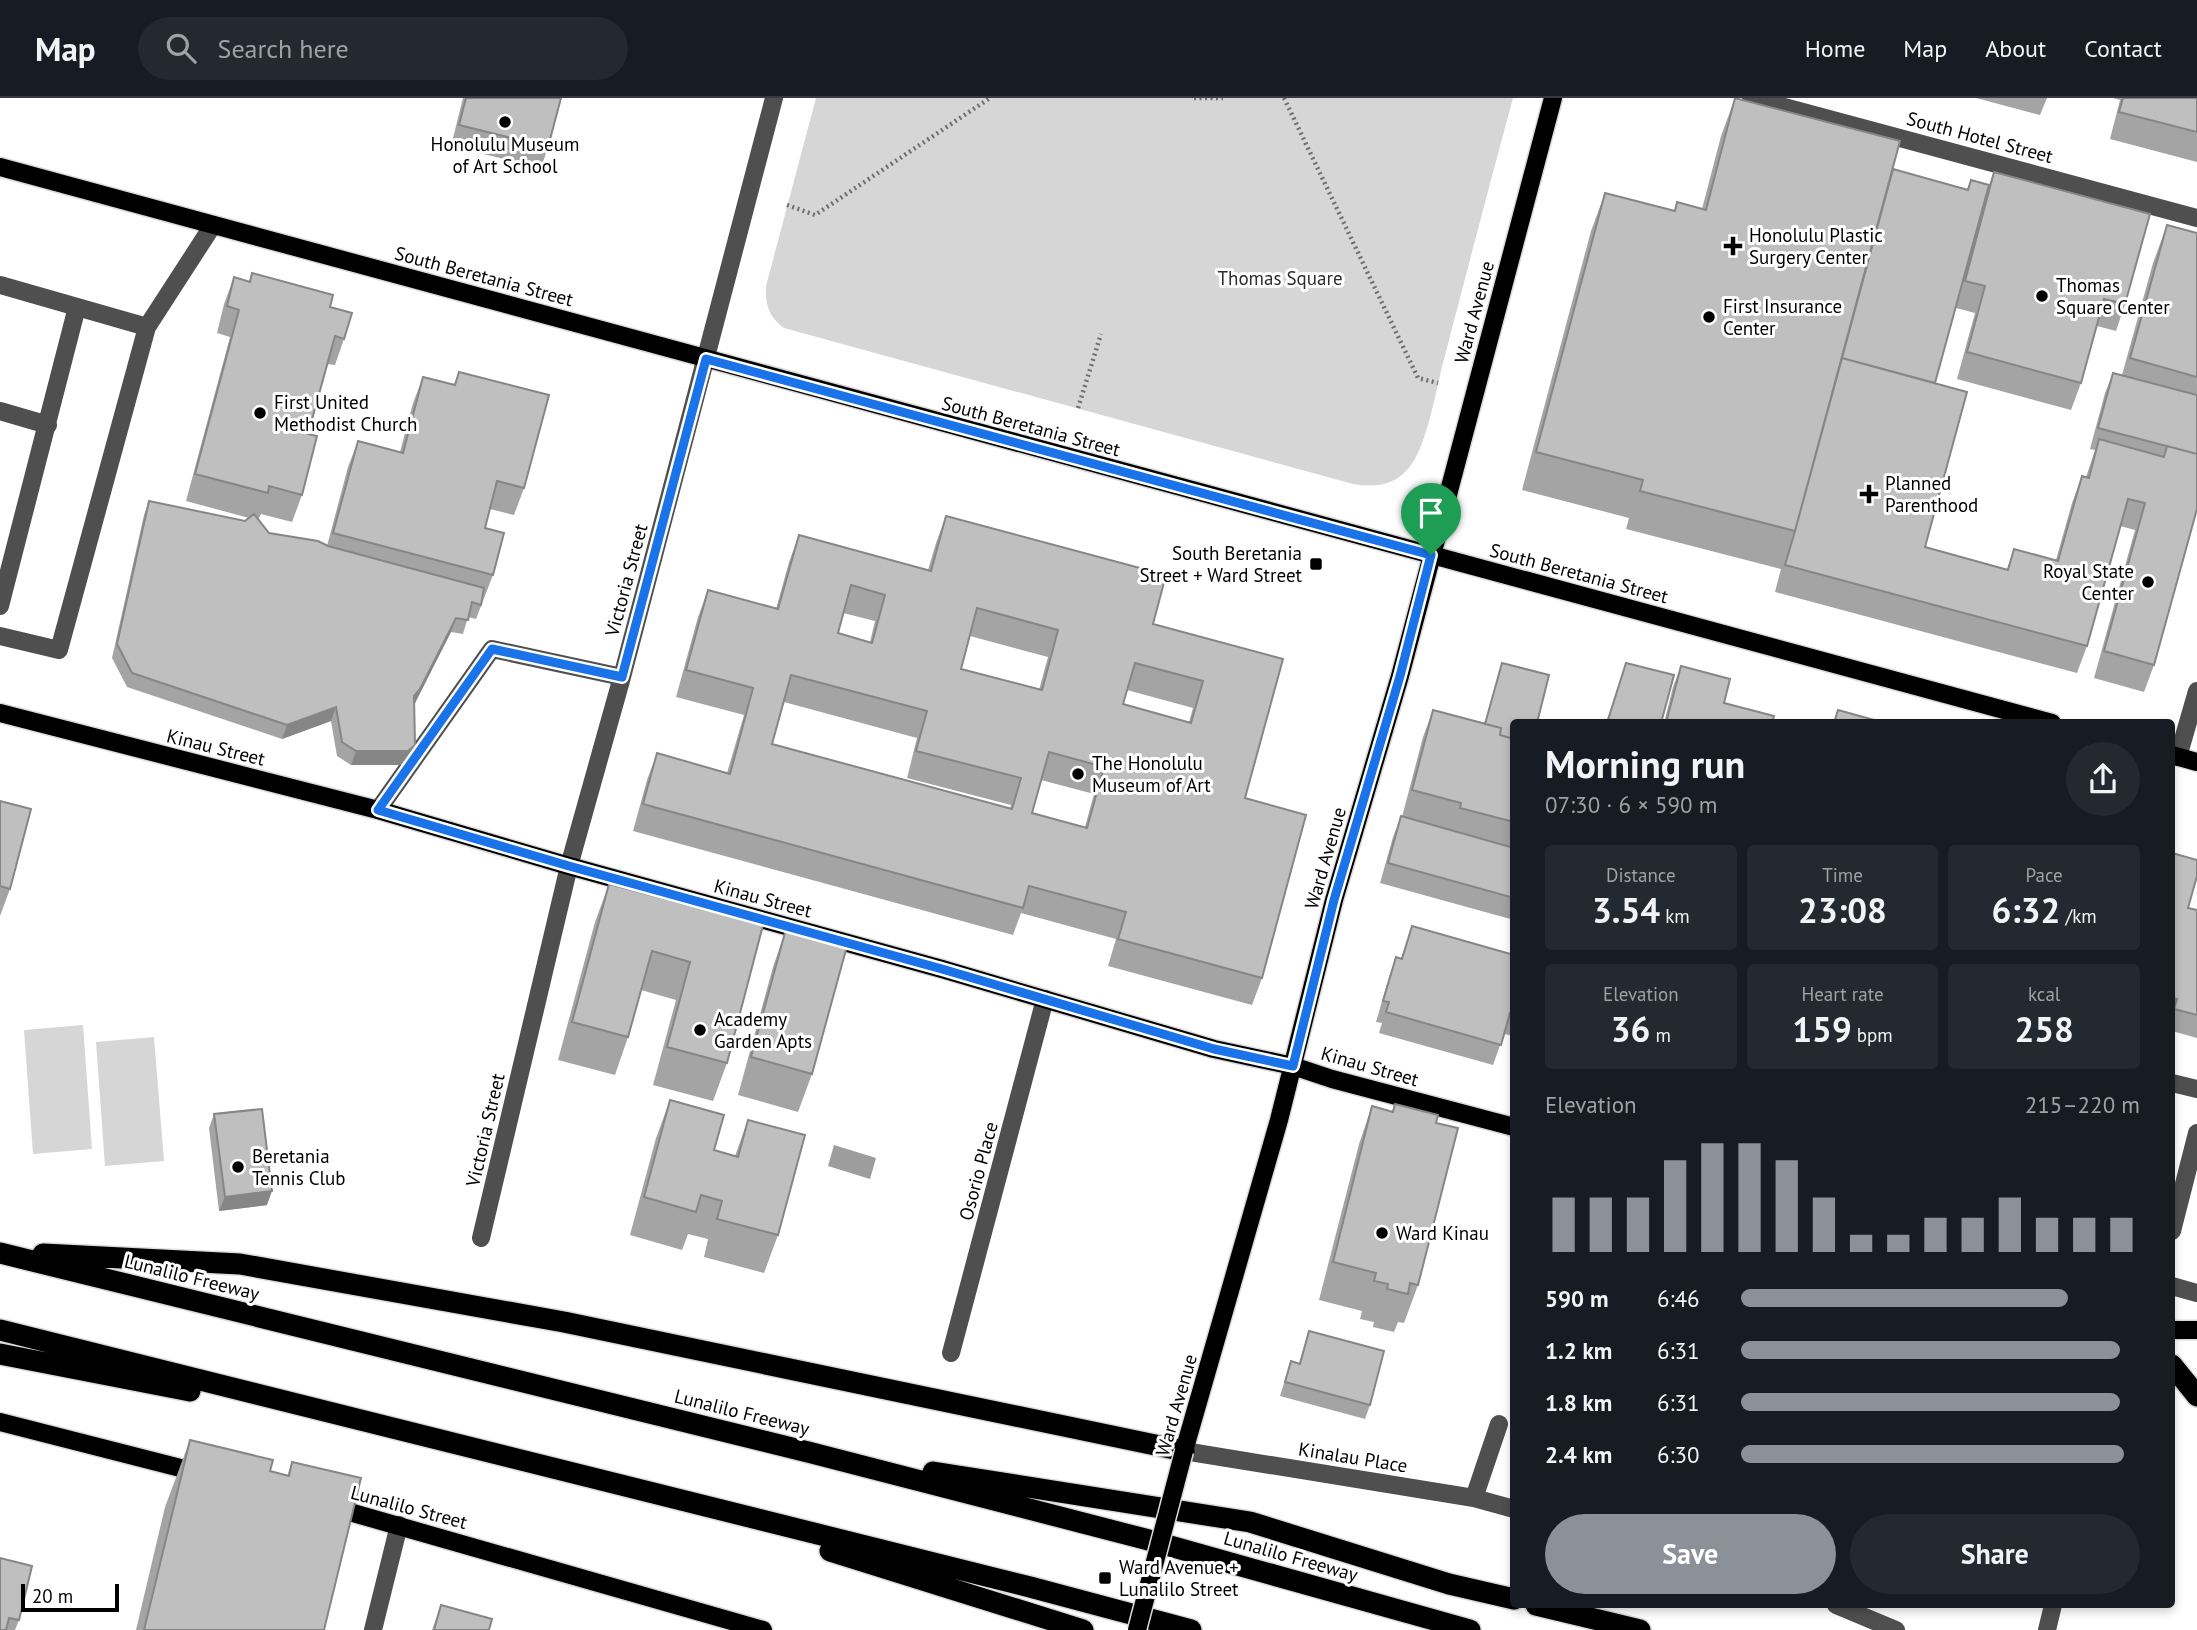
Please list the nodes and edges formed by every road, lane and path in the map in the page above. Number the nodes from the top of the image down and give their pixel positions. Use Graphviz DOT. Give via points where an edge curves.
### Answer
graph roads {
  1 [pos="774,98"];
  2 [pos="990,98"];
  3 [pos="1194,98"];
  4 [pos="1223,98"];
  5 [pos="1284,98"];
  6 [pos="1553,98"];
  7 [pos="1751,98"];
  8 [pos="0,167"];
  9 [pos="787,205"];
  10 [pos="2197,218"];
  11 [pos="213,225"];
  12 [pos="0,285"];
  13 [pos="77,307"];
  14 [pos="147,327"];
  15 [pos="1101,334"];
  16 [pos="706,359"];
  17 [pos="1438,383"];
  18 [pos="1078,408"];
  19 [pos="0,411"];
  20 [pos="48,425"];
  21 [pos="1431,555"];
  22 [pos="0,606"];
  23 [pos="0,636"];
  24 [pos="622,677"];
  25 [pos="2197,691"];
  26 [pos="0,713"];
  27 [pos="2037,719"];
  28 [pos="2175,756"];
  29 [pos="2197,762"];
  30 [pos="378,810"];
  31 [pos="569,866"];
  32 [pos="1045,999"];
  33 [pos="1293,1066"];
  34 [pos="2175,1084"];
  35 [pos="2197,1090"];
  36 [pos="1510,1126"];
  37 [pos="2197,1133"];
  38 [pos="2178,1177"];
  39 [pos="2175,1204"];
  40 [pos="481,1238"];
  41 [pos="0,1252"];
  42 [pos="2175,1287"];
  43 [pos="2197,1293"];
  44 [pos="0,1330"];
  45 [pos="2175,1330"];
  46 [pos="2197,1330"];
  47 [pos="951,1353"];
  48 [pos="0,1354"];
  49 [pos="2175,1369"];
  50 [pos="2197,1396"];
  51 [pos="0,1422"];
  52 [pos="1499,1424"];
  53 [pos="428,1436"];
  54 [pos="1184,1451"];
  55 [pos="812,1453"];
  56 [pos="223,1479"];
  57 [pos="614,1483"];
  58 [pos="1474,1498"];
  59 [pos="311,1502"];
  60 [pos="1510,1508"];
  61 [pos="399,1525"];
  62 [pos="1510,1598"];
  63 [pos="1548,1608"];
  64 [pos="1843,1608"];
  65 [pos="2052,1608"];
  66 [pos="373,1630"];
  67 [pos="763,1630"];
  68 [pos="1083,1630"];
  69 [pos="1137,1630"];
  70 [pos="1191,1630"];
  71 [pos="1470,1630"];
  72 [pos="1640,1630"];
  73 [pos="1896,1630"];
  74 [pos="2047,1630"];
  1 -- 16 [label="street, Victoria Street"];
  2 -- 9 [label="path" via="815,215"];
  3 -- 4 [label="path"];
  5 -- 17 [label="path" via="1418,378"];
  6 -- 21 [label="main road, Ward Avenue"];
  7 -- 10 [label="street, South Hotel Street"];
  8 -- 11 [label="main road, South Beretania Street"];
  11 -- 14 [label="street"];
  11 -- 16 [label="main road, South Beretania Street"];
  12 -- 13 [label="street"];
  13 -- 14 [label="street"];
  13 -- 20 [label="street"];
  14 -- 23 [label="street" via="59,650"];
  15 -- 18 [label="path"];
  16 -- 21 [label="main road, South Beretania Street"];
  16 -- 24 [label="street, Victoria Street"];
  19 -- 20 [label="street"];
  20 -- 22 [label="street"];
  21 -- 27 [label="main road, South Beretania Street"];
  21 -- 33 [label="main road, Ward Avenue" via="1334,900"];
  24 -- 30 [label="street" via="492,649"];
  24 -- 31 [label="street, Victoria Street"];
  25 -- 28 [label="street"];
  26 -- 30 [label="main road, Kinau Street"];
  28 -- 29 [label="main road"];
  30 -- 31 [label="main road, Kinau Street"];
  31 -- 32 [label="main road, Kinau Street"];
  31 -- 40 [label="street, Victoria Street"];
  32 -- 33 [label="main road, Kinau Street" via="1214,1049"];
  32 -- 47 [label="street, Osorio Place"];
  33 -- 36 [label="main road, Kinau Street"];
  33 -- 54 [label="main road, Ward Avenue"];
  34 -- 35 [label="street"];
  37 -- 38 [label="street"];
  38 -- 39 [label="street"];
  41 -- 54 [label="highway" via="240,1264 564,1322"];
  41 -- 55 [label="highway, Lunalilo Freeway"];
  42 -- 43 [label="street"];
  44 -- 53 [label="highway"];
  45 -- 46 [label="main road"];
  48 -- 53 [label="highway"];
  49 -- 50 [label="highway"];
  51 -- 56 [label="main road"];
  52 -- 58 [label="street"];
  53 -- 57 [label="highway"];
  54 -- 58 [label="street, Kinalau Place"];
  54 -- 69 [label="main road, Ward Avenue, bridge"];
  55 -- 62 [label="highway" via="1251,1522 1449,1584"];
  55 -- 71 [label="highway, Lunalilo Freeway"];
  57 -- 68 [label="highway"];
  57 -- 70 [label="highway"];
  58 -- 60 [label="street, Kinalau Place"];
  59 -- 61 [label="main road, Lunalilo Street"];
  61 -- 66 [label="street"];
  61 -- 67 [label="main road, Lunalilo Street"];
  63 -- 72 [label="highway"];
  64 -- 73 [label="street"];
  65 -- 74 [label="street"];
}
